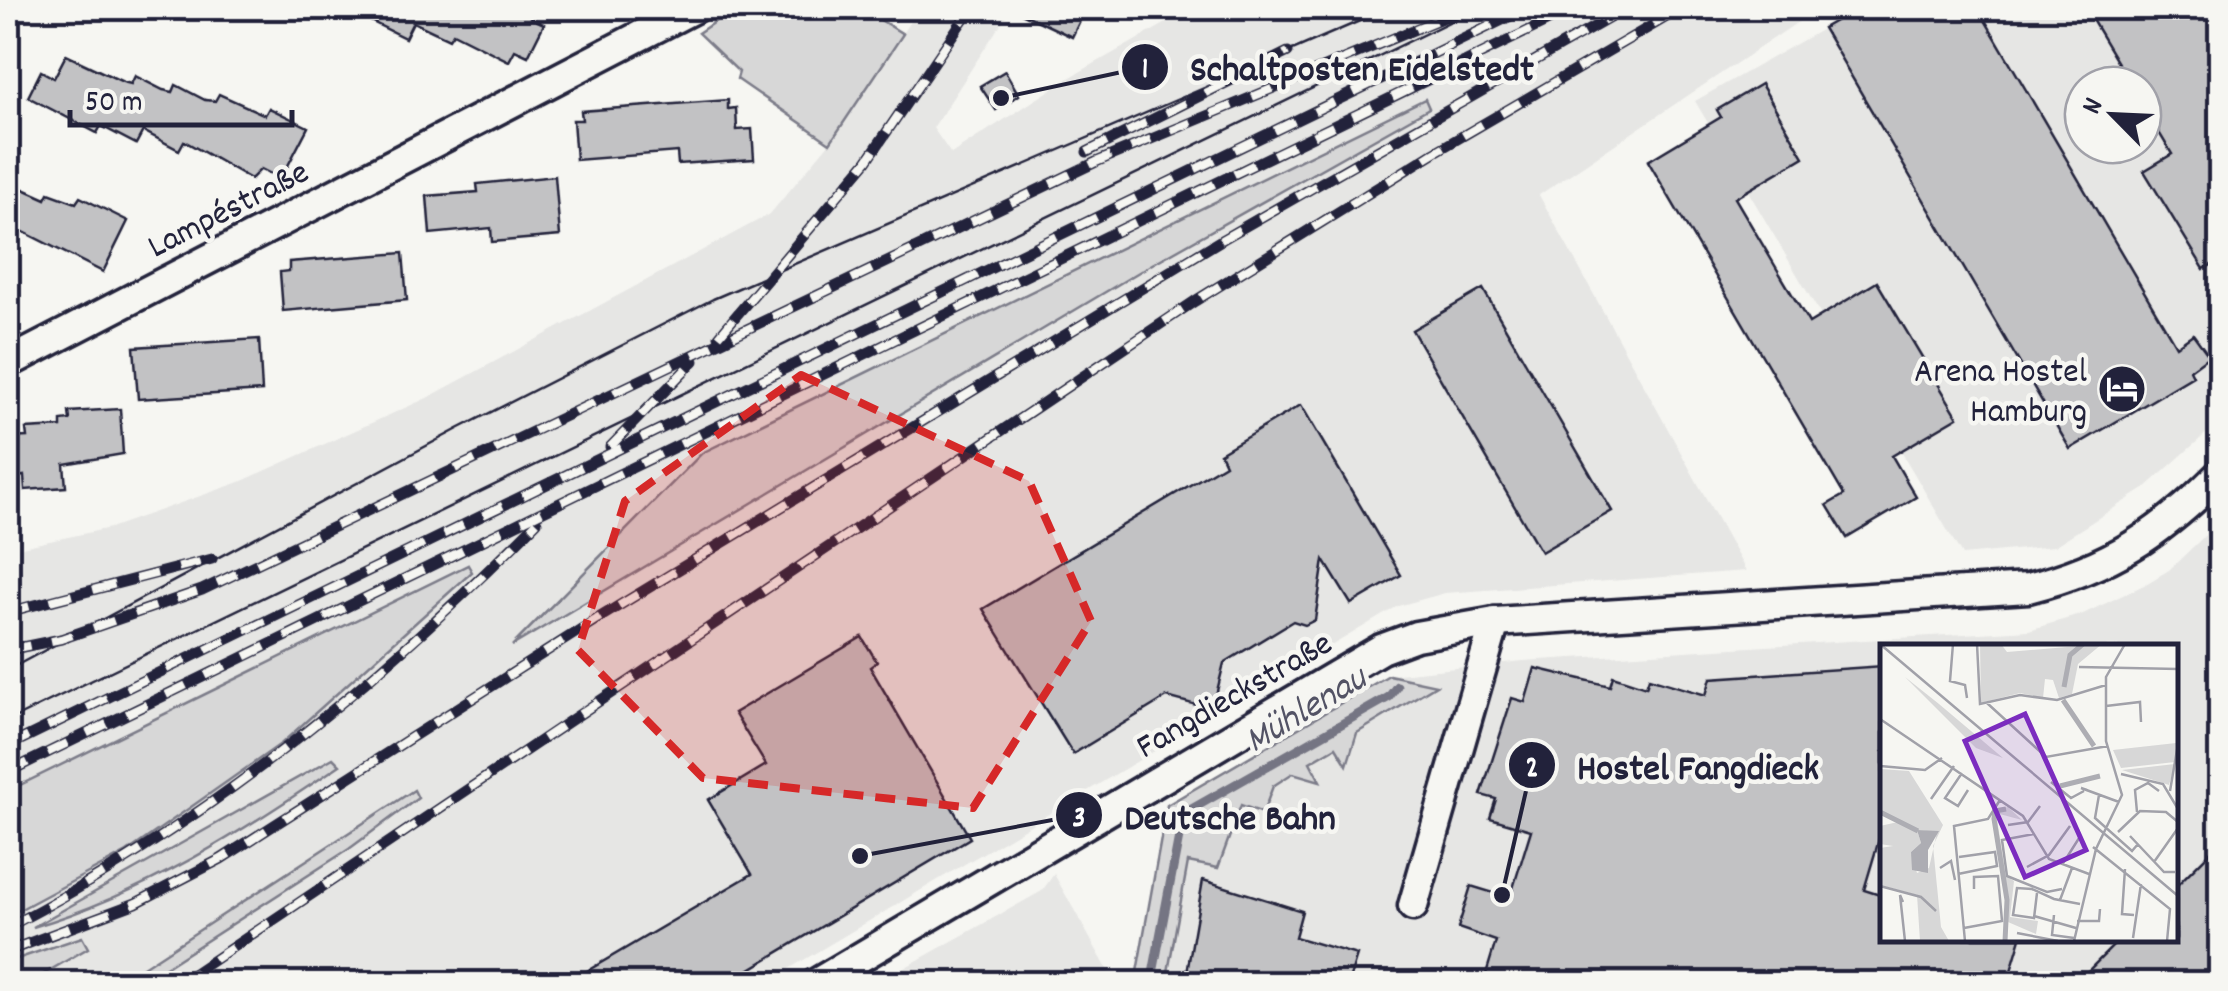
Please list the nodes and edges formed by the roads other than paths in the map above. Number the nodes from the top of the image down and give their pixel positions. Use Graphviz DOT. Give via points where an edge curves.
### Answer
graph roads {
  1 [pos="694,8"];
  2 [pos="8,363"];
  3 [pos="2220,474"];
  4 [pos="1495,622"];
  5 [pos="1412,906"];
  6 [pos="815,984"];
  1 -- 2 [label="street, Lampéstraße"];
  3 -- 4 [label="street, Fangdieckstraße" via="2165,526 2123,554 2084,574 2028,588"];
  4 -- 5 [label="street"];
  4 -- 6 [label="street, Fangdieckstraße" via="1416,636 1381,650"];
}
